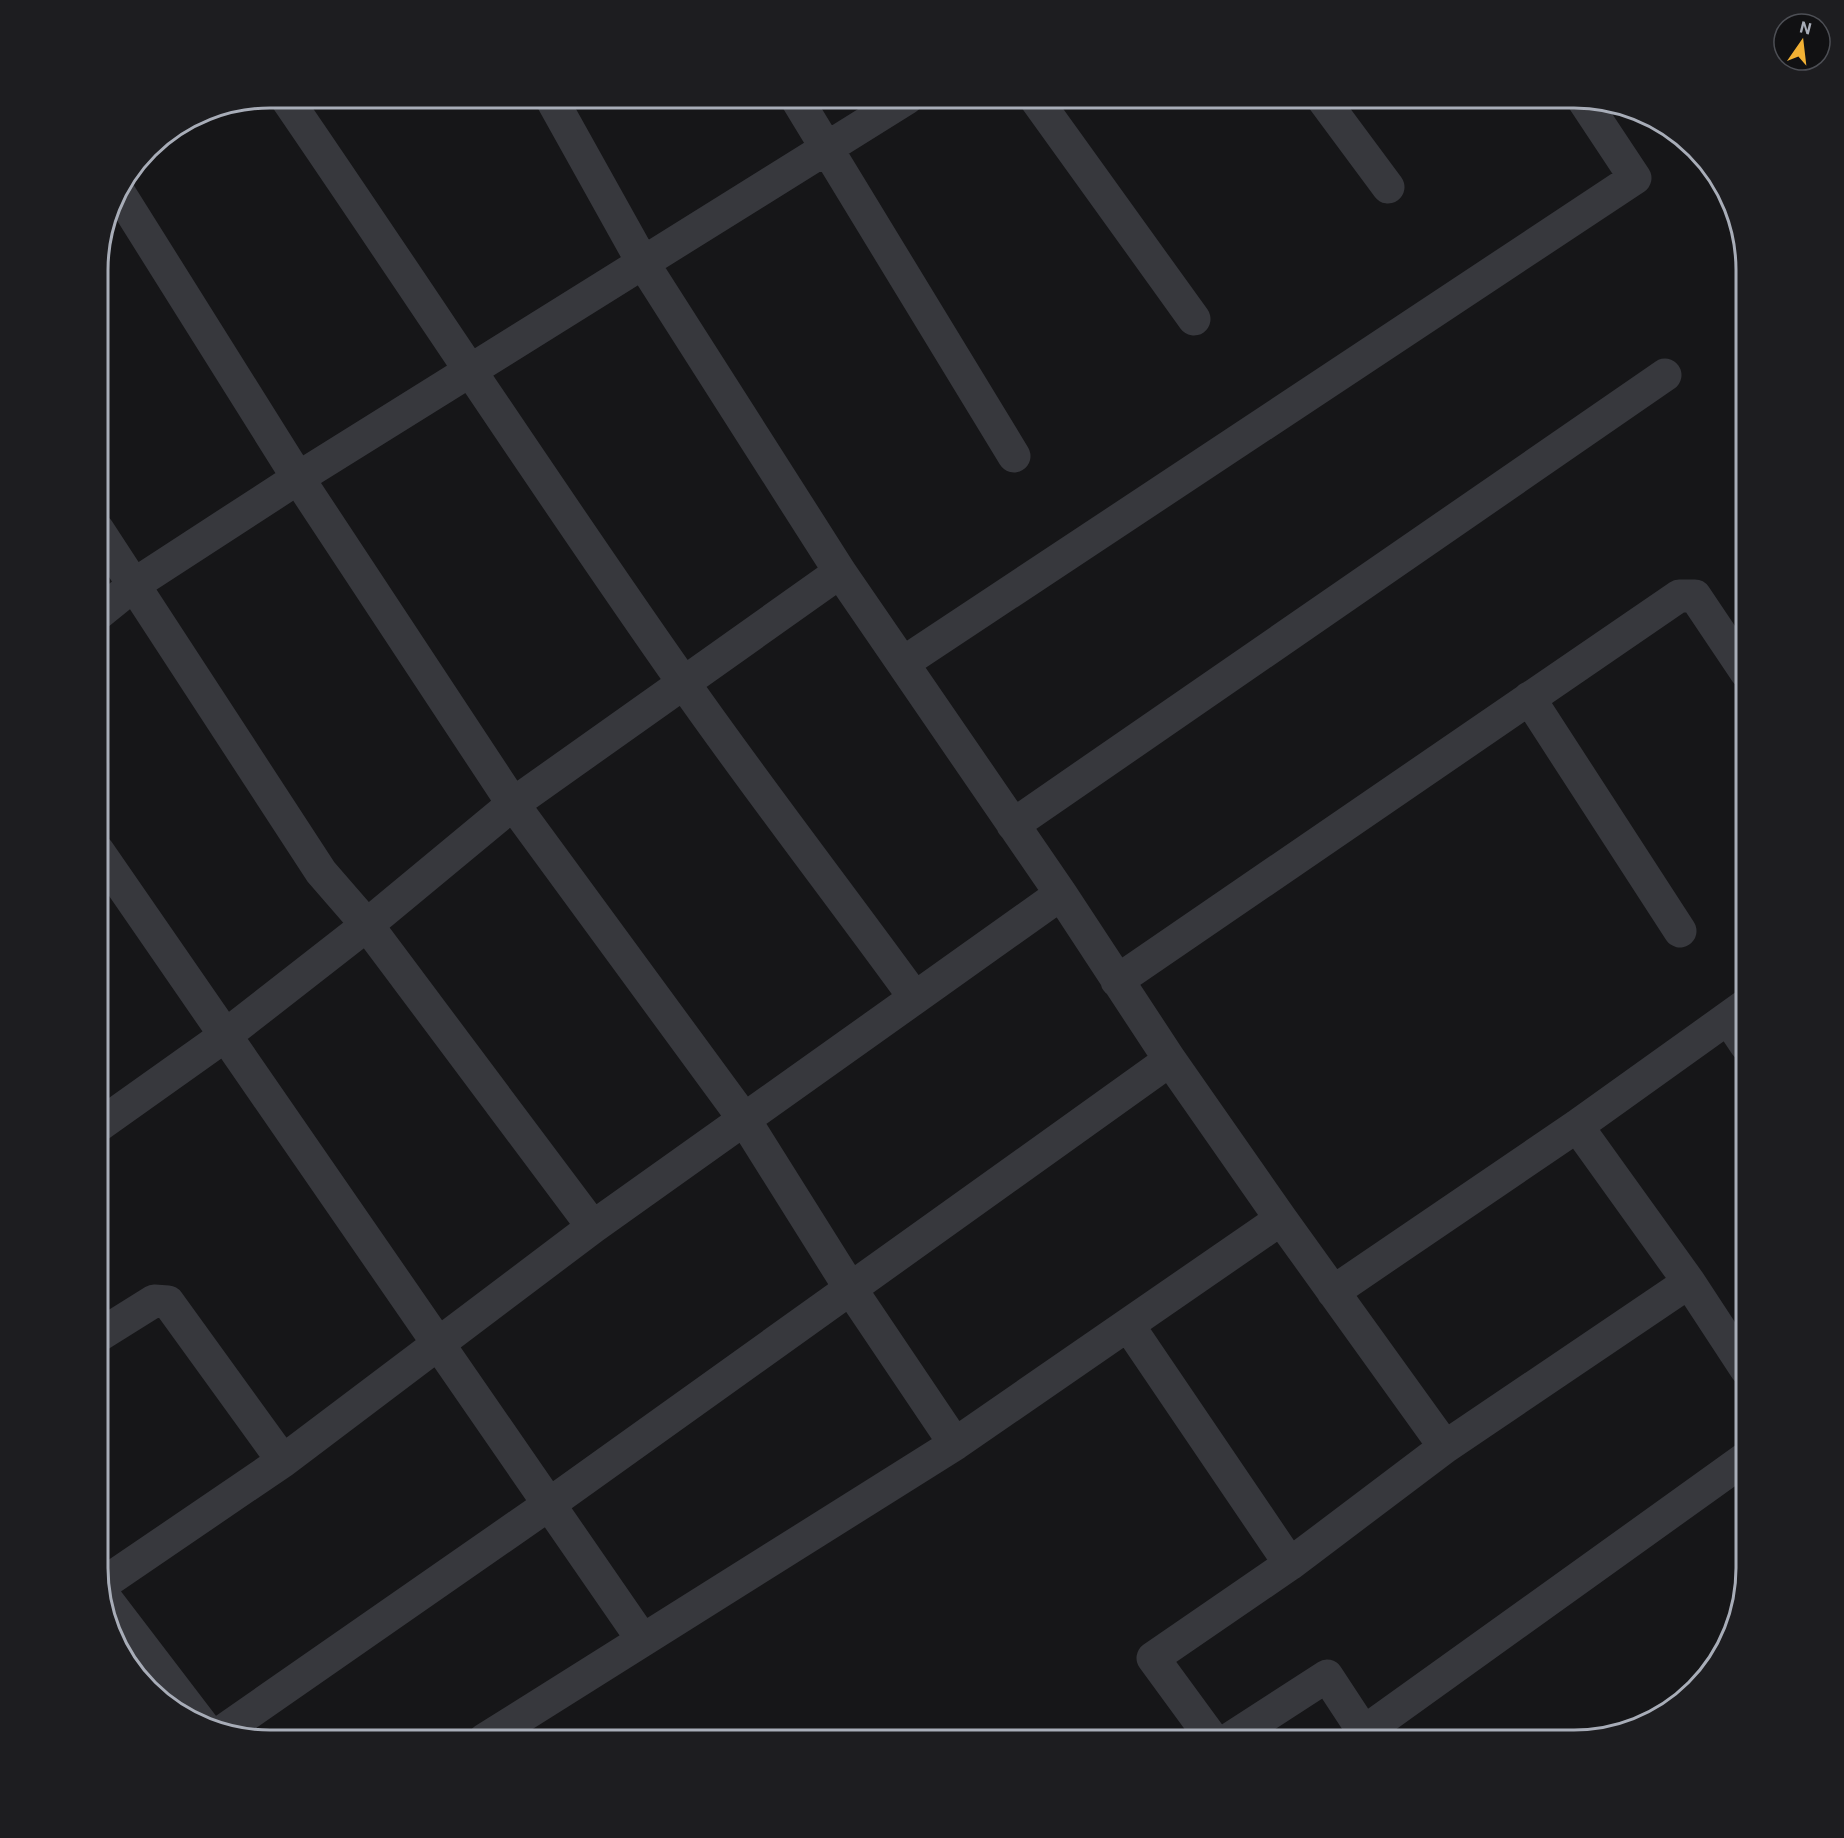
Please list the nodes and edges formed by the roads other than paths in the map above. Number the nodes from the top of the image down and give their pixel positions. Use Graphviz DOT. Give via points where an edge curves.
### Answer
graph roads {
  1 [pos="293,108"];
  2 [pos="557,108"];
  3 [pos="802,108"];
  4 [pos="891,108"];
  5 [pos="1042,108"];
  6 [pos="1329,108"];
  7 [pos="1589,109"];
  8 [pos="826,148"];
  9 [pos="1388,187"];
  10 [pos="124,200"];
  11 [pos="644,263"];
  12 [pos="1194,319"];
  13 [pos="469,371"];
  14 [pos="1665,375"];
  15 [pos="1014,456"];
  16 [pos="298,478"];
  17 [pos="108,545"];
  18 [pos="840,572"];
  19 [pos="135,584"];
  20 [pos="108,606"];
  21 [pos="1736,657"];
  22 [pos="903,663"];
  23 [pos="684,684"];
  24 [pos="1529,699"];
  25 [pos="513,804"];
  26 [pos="1014,825"];
  27 [pos="108,888"];
  28 [pos="1061,894"];
  29 [pos="367,925"];
  30 [pos="1680,931"];
  31 [pos="1118,981"];
  32 [pos="915,998"];
  33 [pos="1736,1012"];
  34 [pos="226,1035"];
  35 [pos="1170,1060"];
  36 [pos="108,1119"];
  37 [pos="744,1119"];
  38 [pos="1577,1126"];
  39 [pos="1281,1220"];
  40 [pos="593,1227"];
  41 [pos="1689,1282"];
  42 [pos="850,1288"];
  43 [pos="1333,1292"];
  44 [pos="1128,1325"];
  45 [pos="108,1330"];
  46 [pos="438,1347"];
  47 [pos="1736,1354"];
  48 [pos="955,1444"];
  49 [pos="1445,1447"];
  50 [pos="283,1461"];
  51 [pos="1736,1465"];
  52 [pos="548,1505"];
  53 [pos="1290,1564"];
  54 [pos="108,1579"];
  55 [pos="114,1609"];
  56 [pos="642,1639"];
  57 [pos="189,1708"];
  58 [pos="232,1725"];
  59 [pos="500,1730"];
  60 [pos="1206,1730"];
  61 [pos="1243,1730"];
  62 [pos="1363,1730"];
  63 [pos="1375,1730"];
  1 -- 13 [label="street"];
  2 -- 11 [label="street"];
  3 -- 8 [label="street"];
  4 -- 8 [label="street"];
  5 -- 12 [label="street"];
  6 -- 9 [label="street"];
  7 -- 22 [label="street" via="1635,178"];
  8 -- 11 [label="street"];
  8 -- 15 [label="street"];
  10 -- 16 [label="street"];
  11 -- 13 [label="street"];
  11 -- 18 [label="street"];
  13 -- 16 [label="street"];
  13 -- 23 [label="street"];
  14 -- 26 [label="street"];
  16 -- 19 [label="street"];
  16 -- 25 [label="street"];
  17 -- 19 [label="street"];
  18 -- 22 [label="street"];
  18 -- 23 [label="street"];
  19 -- 20 [label="street"];
  19 -- 29 [label="street" via="321,872"];
  21 -- 24 [label="street" via="1695,596 1679,596"];
  22 -- 26 [label="street"];
  23 -- 25 [label="street"];
  23 -- 32 [label="street"];
  24 -- 30 [label="street"];
  24 -- 31 [label="street"];
  25 -- 29 [label="street"];
  25 -- 37 [label="street"];
  26 -- 28 [label="street"];
  27 -- 34 [label="street"];
  28 -- 31 [label="street"];
  28 -- 32 [label="street"];
  29 -- 34 [label="street"];
  29 -- 40 [label="street"];
  31 -- 35 [label="street"];
  32 -- 37 [label="street"];
  33 -- 38 [label="street"];
  34 -- 36 [label="street"];
  34 -- 46 [label="street"];
  35 -- 39 [label="street"];
  35 -- 42 [label="street"];
  37 -- 40 [label="street"];
  37 -- 42 [label="street"];
  38 -- 41 [label="street"];
  38 -- 43 [label="street"];
  39 -- 43 [label="street"];
  39 -- 44 [label="street"];
  40 -- 46 [label="street"];
  41 -- 47 [label="street"];
  41 -- 49 [label="street"];
  42 -- 48 [label="street"];
  42 -- 52 [label="street"];
  43 -- 49 [label="street"];
  44 -- 48 [label="street"];
  44 -- 53 [label="street"];
  45 -- 50 [label="street" via="154,1300 168,1302"];
  46 -- 50 [label="street"];
  46 -- 52 [label="street"];
  48 -- 56 [label="street"];
  49 -- 53 [label="street"];
  50 -- 54 [label="street"];
  51 -- 63 [label="street"];
  52 -- 56 [label="street"];
  52 -- 58 [label="street"];
  53 -- 60 [label="street" via="1153,1658"];
  55 -- 57 [label="street"];
  56 -- 59 [label="street"];
  61 -- 62 [label="street" via="1327,1676"];
}
